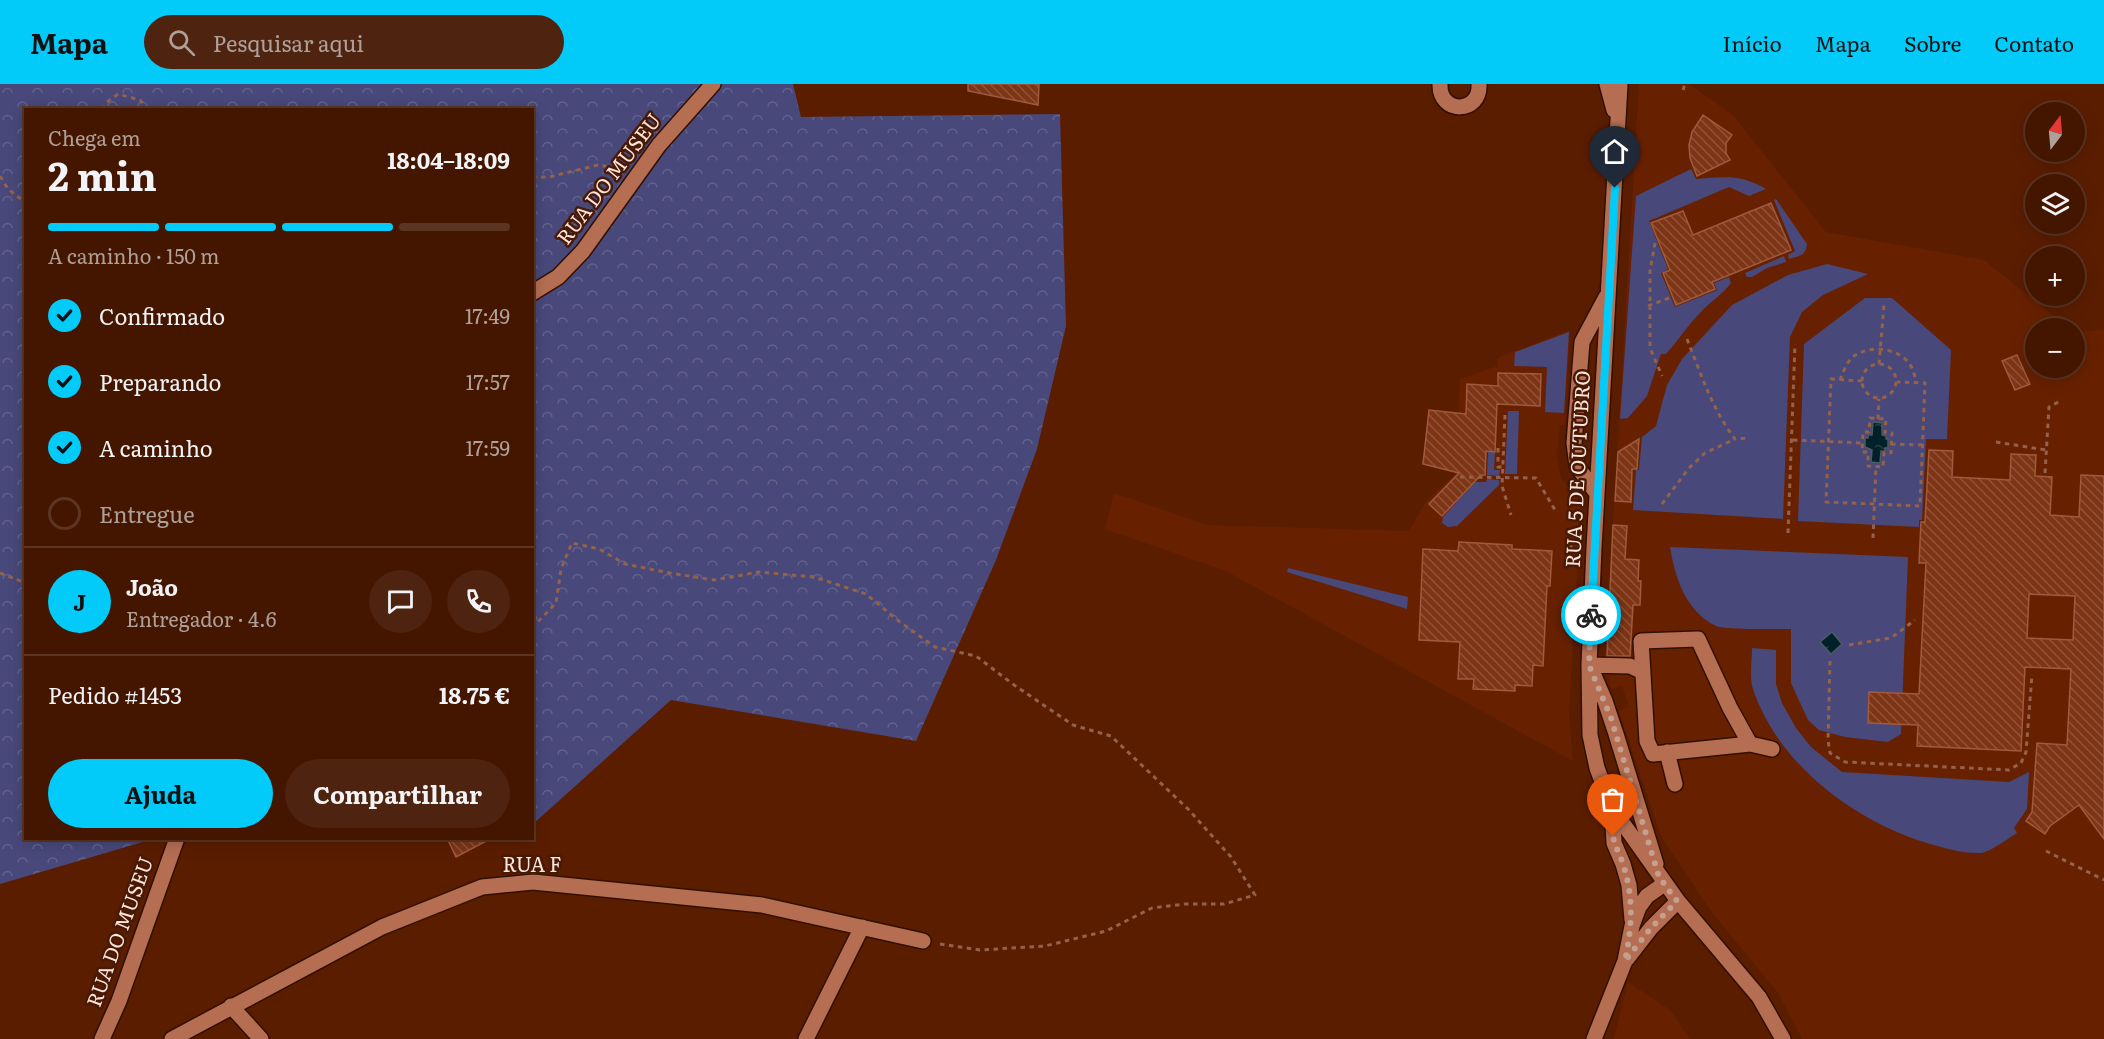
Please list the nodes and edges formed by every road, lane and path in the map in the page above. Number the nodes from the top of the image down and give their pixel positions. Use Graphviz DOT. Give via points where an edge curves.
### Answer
graph roads {
  1 [pos="713,84"];
  2 [pos="1440,84"];
  3 [pos="1479,84"];
  4 [pos="1607,84"];
  5 [pos="1620,84"];
  6 [pos="1685,84"];
  7 [pos="1683,90"];
  8 [pos="104,108"];
  9 [pos="147,108"];
  10 [pos="1618,124"];
  11 [pos="639,172"];
  12 [pos="0,176"];
  13 [pos="534,177"];
  14 [pos="24,201"];
  15 [pos="1655,243"];
  16 [pos="1609,291"];
  17 [pos="534,292"];
  18 [pos="1669,298"];
  19 [pos="1884,305"];
  20 [pos="1648,306"];
  21 [pos="1687,339"];
  22 [pos="1795,344"];
  23 [pos="1880,349"];
  24 [pos="1879,364"];
  25 [pos="1662,376"];
  26 [pos="1840,380"];
  27 [pos="1862,381"];
  28 [pos="1897,382"];
  29 [pos="1916,382"];
  30 [pos="1879,399"];
  31 [pos="2062,400"];
  32 [pos="1505,415"];
  33 [pos="1878,419"];
  34 [pos="1748,438"];
  35 [pos="1735,439"];
  36 [pos="1792,440"];
  37 [pos="1828,442"];
  38 [pos="1996,442"];
  39 [pos="1863,443"];
  40 [pos="1891,444"];
  41 [pos="1923,446"];
  42 [pos="1498,448"];
  43 [pos="2046,450"];
  44 [pos="1876,466"];
  45 [pos="1503,467"];
  46 [pos="2045,473"];
  47 [pos="1460,477"];
  48 [pos="1503,477"];
  49 [pos="1597,494"];
  50 [pos="1662,504"];
  51 [pos="1874,504"];
  52 [pos="1555,510"];
  53 [pos="1512,515"];
  54 [pos="1788,533"];
  55 [pos="1873,538"];
  56 [pos="0,573"];
  57 [pos="24,582"];
  58 [pos="1915,620"];
  59 [pos="534,626"];
  60 [pos="1849,645"];
  61 [pos="1830,661"];
  62 [pos="1589,665"];
  63 [pos="1643,672"];
  64 [pos="2032,674"];
  65 [pos="1750,744"];
  66 [pos="1772,749"];
  67 [pos="1667,752"];
  68 [pos="1675,784"];
  69 [pos="1612,808"];
  70 [pos="176,840"];
  71 [pos="2046,851"];
  72 [pos="1662,880"];
  73 [pos="2104,880"];
  74 [pos="1677,901"];
  75 [pos="1632,926"];
  76 [pos="862,927"];
  77 [pos="923,941"];
  78 [pos="1625,961"];
  79 [pos="231,1006"];
  80 [pos="102,1039"];
  81 [pos="172,1039"];
  82 [pos="261,1039"];
  83 [pos="806,1039"];
  84 [pos="1594,1039"];
  85 [pos="1783,1039"];
  1 -- 11 [label="street, RUA DO MUSEU"];
  2 -- 3 [label="street" via="1448,104 1459,107 1475,100"];
  4 -- 10 [label="street, RUA 5 DE OUTUBRO"];
  5 -- 10 [label="street, RUA 5 DE OUTUBRO"];
  6 -- 7 [label="path"];
  8 -- 9 [label="path" via="106,102 118,94 140,99"];
  10 -- 16 [label="street, RUA 5 DE OUTUBRO"];
  11 -- 13 [label="path" via="598,165"];
  11 -- 17 [label="street, RUA DO MUSEU" via="583,251 558,277"];
  12 -- 14 [label="path" via="8,189"];
  15 -- 20 [label="path"];
  16 -- 49 [label="street, RUA 5 DE OUTUBRO"];
  16 -- 49 [label="street" via="1582,342 1574,443 1577,466"];
  18 -- 20 [label="path"];
  19 -- 23 [label="path"];
  20 -- 25 [label="path" via="1650,348"];
  21 -- 35 [label="path" via="1714,408"];
  22 -- 36 [label="path"];
  23 -- 24 [label="path"];
  23 -- 26 [label="path" via="1852,356"];
  23 -- 29 [label="path" via="1904,358 1913,369"];
  24 -- 27 [label="path" via="1867,369"];
  24 -- 28 [label="path" via="1892,369"];
  26 -- 27 [label="path"];
  26 -- 37 [label="path" via="1831,379"];
  27 -- 30 [label="path" via="1867,394"];
  28 -- 29 [label="path"];
  28 -- 30 [label="path" via="1892,394"];
  29 -- 41 [label="path" via="1925,383"];
  30 -- 33 [label="path"];
  31 -- 43 [label="path" via="2049,407"];
  32 -- 45 [label="path"];
  33 -- 39 [label="path" via="1870,418"];
  33 -- 40 [label="path" via="1886,419 1885,433 1892,433"];
  34 -- 35 [label="path"];
  35 -- 50 [label="path" via="1705,453"];
  36 -- 37 [label="path"];
  36 -- 54 [label="path"];
  37 -- 39 [label="path"];
  37 -- 51 [label="path" via="1826,502"];
  38 -- 43 [label="path"];
  39 -- 44 [label="path" via="1868,466"];
  40 -- 41 [label="path"];
  40 -- 44 [label="path" via="1891,453 1884,453 1884,467"];
  41 -- 51 [label="path" via="1920,506"];
  42 -- 45 [label="path" via="1498,467"];
  43 -- 46 [label="path"];
  44 -- 51 [label="path"];
  45 -- 48 [label="path"];
  47 -- 48 [label="path"];
  48 -- 52 [label="path" via="1536,478"];
  48 -- 53 [label="path" via="1502,486"];
  49 -- 62 [label="street, RUA 5 DE OUTUBRO"];
  51 -- 55 [label="path"];
  56 -- 57 [label="path"];
  58 -- 60 [label="path" via="1891,638"];
  59 -- 77 [label="path" via="556,603 561,569 572,543 599,549 625,564 670,573 714,580 759,572 814,577 866,594 935,647 975,656 1073,725 1111,736 1188,810 1230,857 1255,895 1224,904 1152,908 1106,931 1045,946 980,950"];
  61 -- 64 [label="path" via="1827,740 1830,753 1845,762 2009,770 2021,764 2026,752"];
  62 -- 63 [label="street" via="1630,666"];
  62 -- 69 [label="street, RUA 5 DE OUTUBRO" via="1590,735"];
  62 -- 72 [label="street" via="1612,723"];
  63 -- 65 [label="street" via="1641,641 1698,639"];
  63 -- 67 [label="street" via="1647,741 1653,754"];
  65 -- 66 [label="street"];
  65 -- 67 [label="street"];
  67 -- 68 [label="street"];
  69 -- 72 [label="street, RUA 5 DE OUTUBRO"];
  69 -- 75 [label="street" via="1614,843 1631,897"];
  70 -- 80 [label="street, RUA DO MUSEU"];
  71 -- 73 [label="path"];
  72 -- 74 [label="street, RUA 5 DE OUTUBRO"];
  72 -- 75 [label="street" via="1639,907"];
  74 -- 78 [label="street"];
  74 -- 85 [label="street, RUA 5 DE OUTUBRO" via="1759,997"];
  75 -- 78 [label="street"];
  76 -- 77 [label="street, RUA F"];
  76 -- 79 [label="street, RUA F" via="750,904 533,882 482,887 382,927"];
  76 -- 83 [label="street"];
  78 -- 84 [label="street"];
  79 -- 81 [label="street, RUA F"];
  79 -- 82 [label="street"];
}
